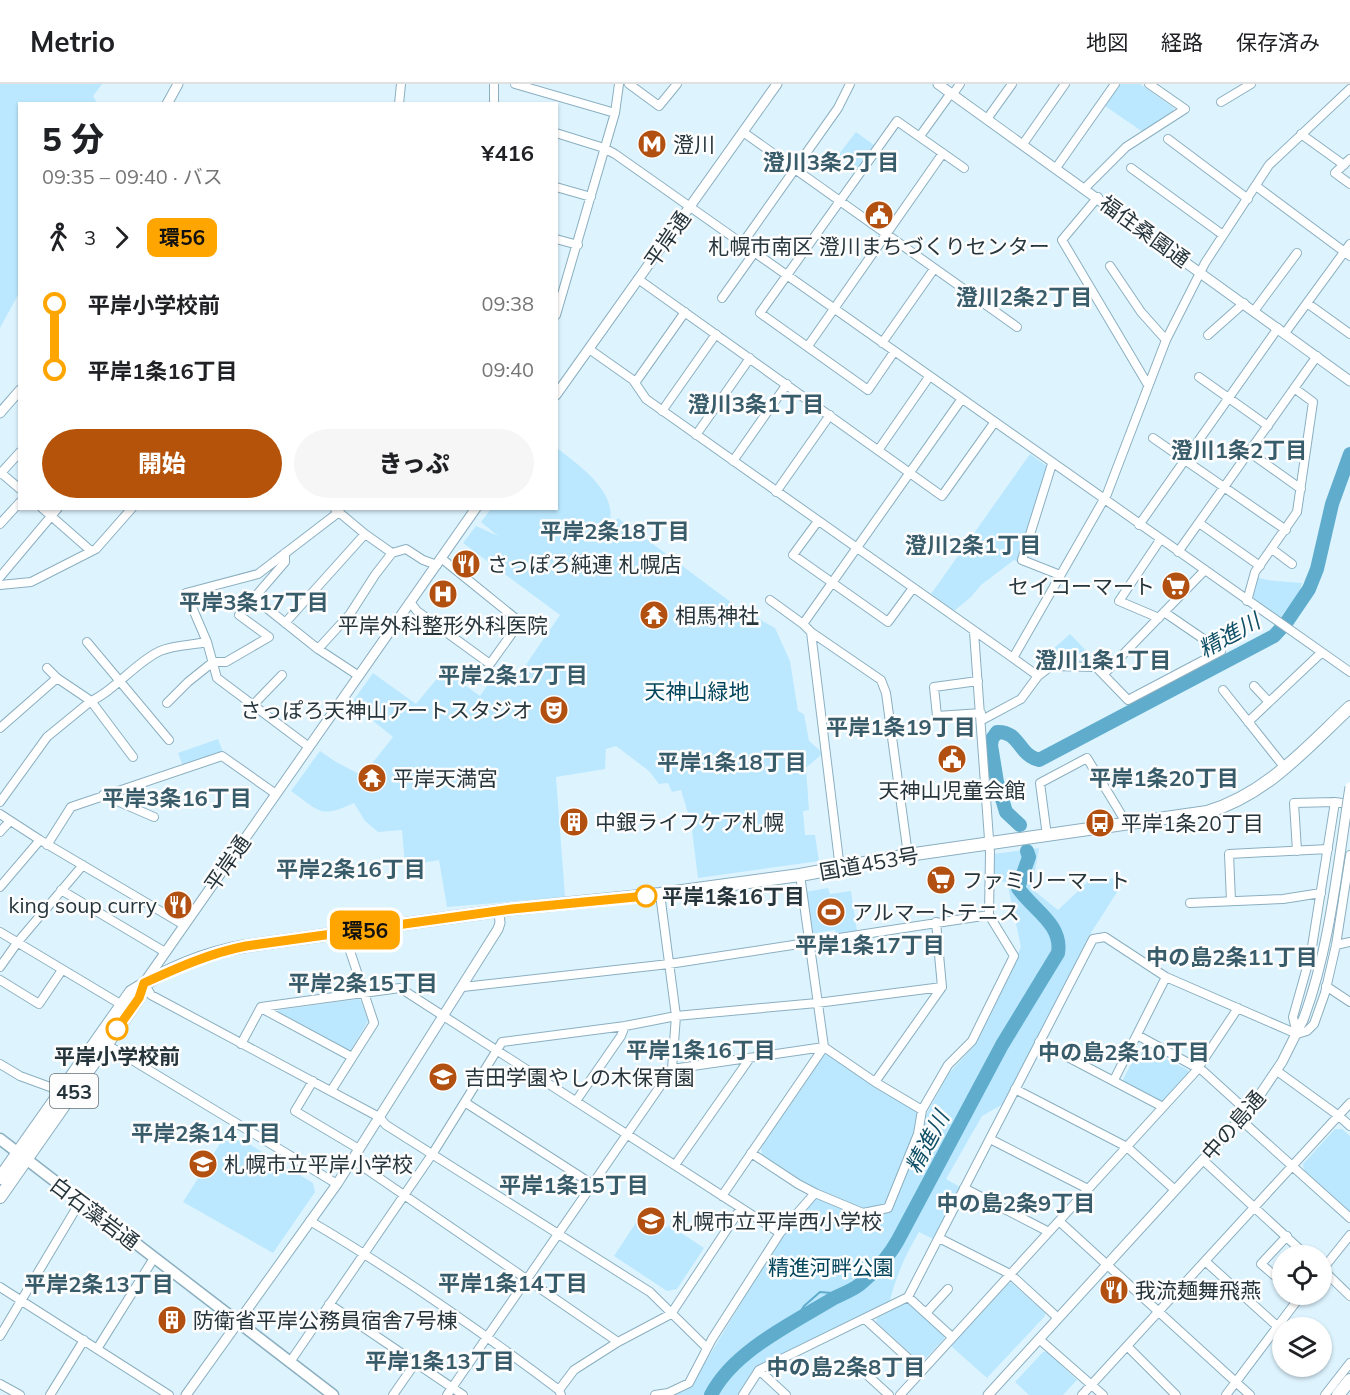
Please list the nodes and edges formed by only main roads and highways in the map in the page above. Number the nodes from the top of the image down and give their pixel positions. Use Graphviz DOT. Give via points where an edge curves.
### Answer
graph roads {
  1 [pos="1350,707"];
  2 [pos="144,983"];
  3 [pos="102,1042"];
  4 [pos="0,1138"];
  5 [pos="22,1156"];
  6 [pos="0,1178"];
  7 [pos="0,1197"];
  8 [pos="1350,1380"];
  9 [pos="333,1395"];
  10 [pos="1338,1395"];
  1 -- 2 [label="main road, 国道453号 / 453" via="1260,789 1225,807 1197,814 908,855 800,875 499,911 223,951"];
  2 -- 3 [label="main road, 平岸通 / 453" via="139,998"];
  2 -- 3 [label="main road, 平岸通 / 453" via="131,992"];
  3 -- 5 [label="main road, 平岸通 / 453"];
  3 -- 5 [label="main road, 平岸通 / 453" via="61,1091"];
  4 -- 5 [label="main road, 白石藻岩通"];
  5 -- 6 [label="main road, 平岸通 / 453"];
  5 -- 7 [label="main road, 平岸通 / 453"];
  5 -- 9 [label="main road, 白石藻岩通"];
  8 -- 10 [label="main road"];
}
